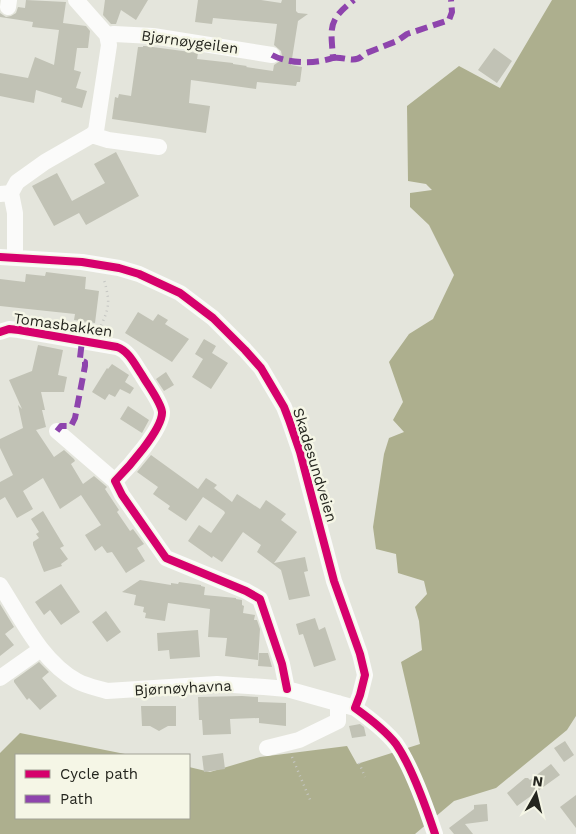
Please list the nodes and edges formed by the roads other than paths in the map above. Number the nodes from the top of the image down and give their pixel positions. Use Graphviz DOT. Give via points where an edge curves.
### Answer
graph roads {
  1 [pos="76,0"];
  2 [pos="107,35"];
  3 [pos="272,54"];
  4 [pos="92,135"];
  5 [pos="159,147"];
  6 [pos="6,193"];
  7 [pos="8,257"];
  8 [pos="0,332"];
  9 [pos="57,431"];
  10 [pos="115,481"];
  11 [pos="0,585"];
  12 [pos="41,649"];
  13 [pos="0,678"];
  14 [pos="287,689"];
  15 [pos="338,703"];
  16 [pos="357,710"];
  17 [pos="267,748"];
  18 [pos="435,834"];
  1 -- 2 [label="street"];
  2 -- 3 [label="street, Bjørnøygeilen" via="152,36"];
  2 -- 4 [label="street" via="109,45 98,124"];
  4 -- 5 [label="street"];
  4 -- 6 [label="street" via="45,162"];
  6 -- 7 [label="street" via="15,213"];
  7 -- 16 [label="street, Skadesundveien" via="101,265 139,274 180,293 213,318 260,368 284,407 300,452 334,581 364,669"];
  8 -- 10 [label="street, Tomasbakken" via="19,330 124,350 162,412 156,430"];
  9 -- 10 [label="street"];
  10 -- 14 [label="street" via="166,558 246,590 260,599"];
  11 -- 12 [label="street, Bjørnøyhavna"];
  12 -- 13 [label="street"];
  12 -- 14 [label="street, Bjørnøyhavna" via="68,675 107,691 217,684"];
  14 -- 15 [label="street, Bjørnøyhavna"];
  15 -- 16 [label="street, Bjørnøyhavna"];
  15 -- 17 [label="street" via="338,721 295,747"];
  16 -- 18 [label="street" via="385,732 400,752"];
}
